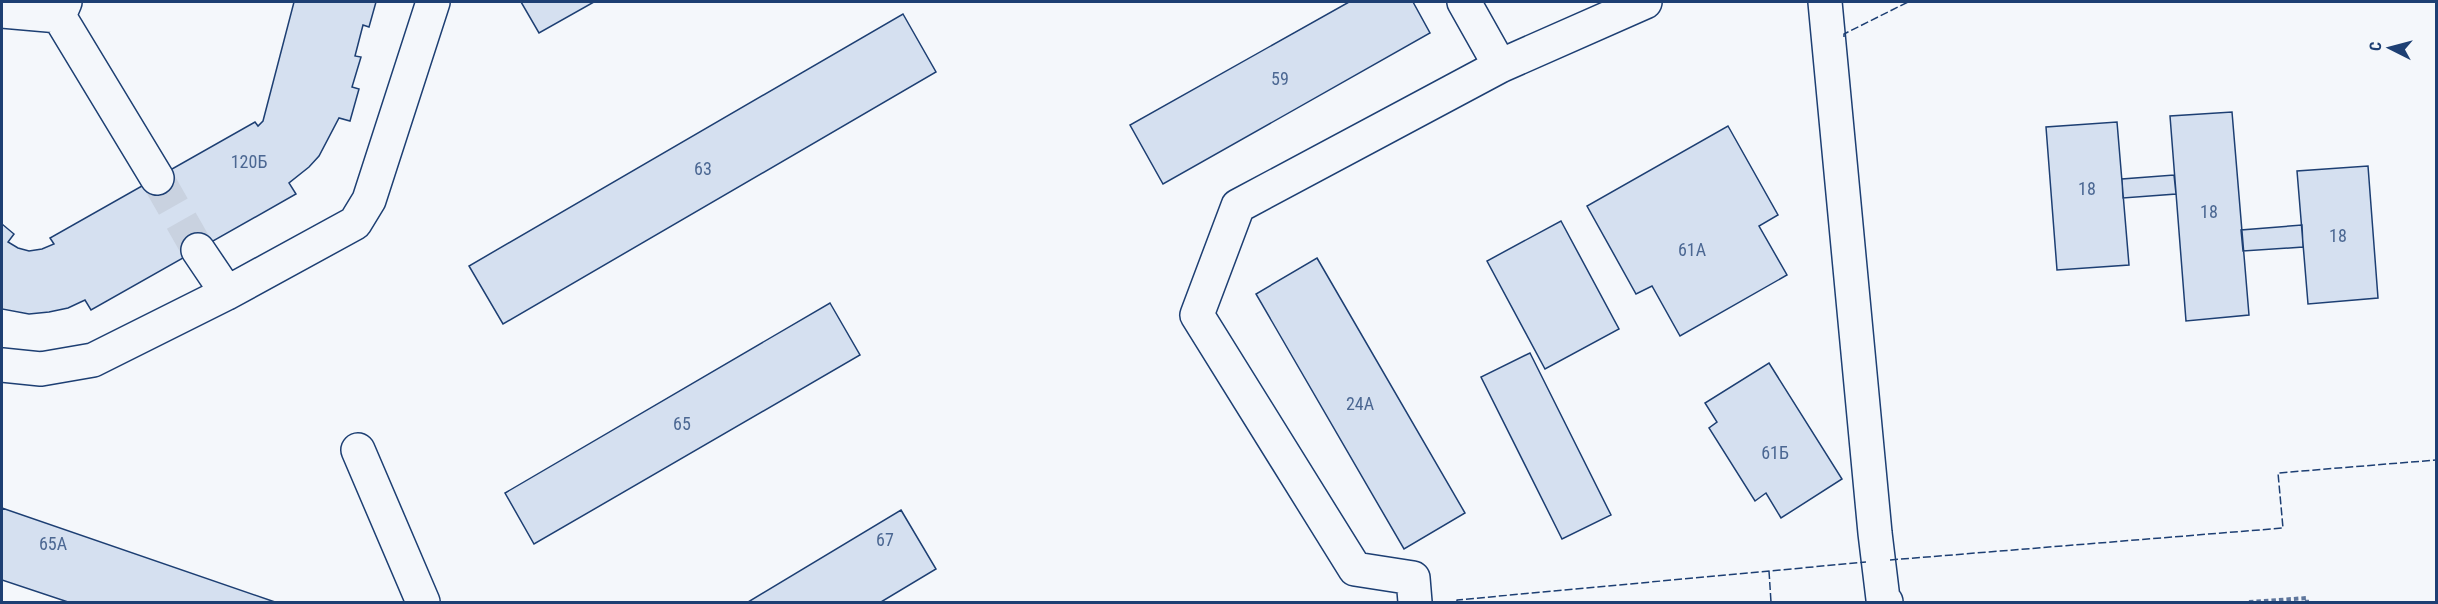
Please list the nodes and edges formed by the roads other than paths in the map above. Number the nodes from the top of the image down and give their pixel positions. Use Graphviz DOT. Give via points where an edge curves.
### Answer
graph roads {
  1 [pos="433,2"];
  2 [pos="1464,2"];
  3 [pos="1645,2"];
  4 [pos="1825,2"];
  5 [pos="62,9"];
  6 [pos="2,11"];
  7 [pos="1500,66"];
  8 [pos="157,178"];
  9 [pos="198,250"];
  10 [pos="228,293"];
  11 [pos="2,365"];
  12 [pos="358,450"];
  13 [pos="423,603"];
  14 [pos="1415,603"];
  15 [pos="1886,603"];
  1 -- 10 [label="lane" via="369,200 355,223"];
  2 -- 7 [label="lane"];
  3 -- 7 [label="lane"];
  4 -- 15 [label="lane" via="1875,533"];
  5 -- 6 [label="lane"];
  5 -- 8 [label="lane"];
  7 -- 14 [label="lane" via="1238,206 1197,315 1355,569 1413,578"];
  9 -- 10 [label="lane"];
  10 -- 11 [label="lane" via="93,360 41,369"];
  12 -- 13 [label="lane"];
}
